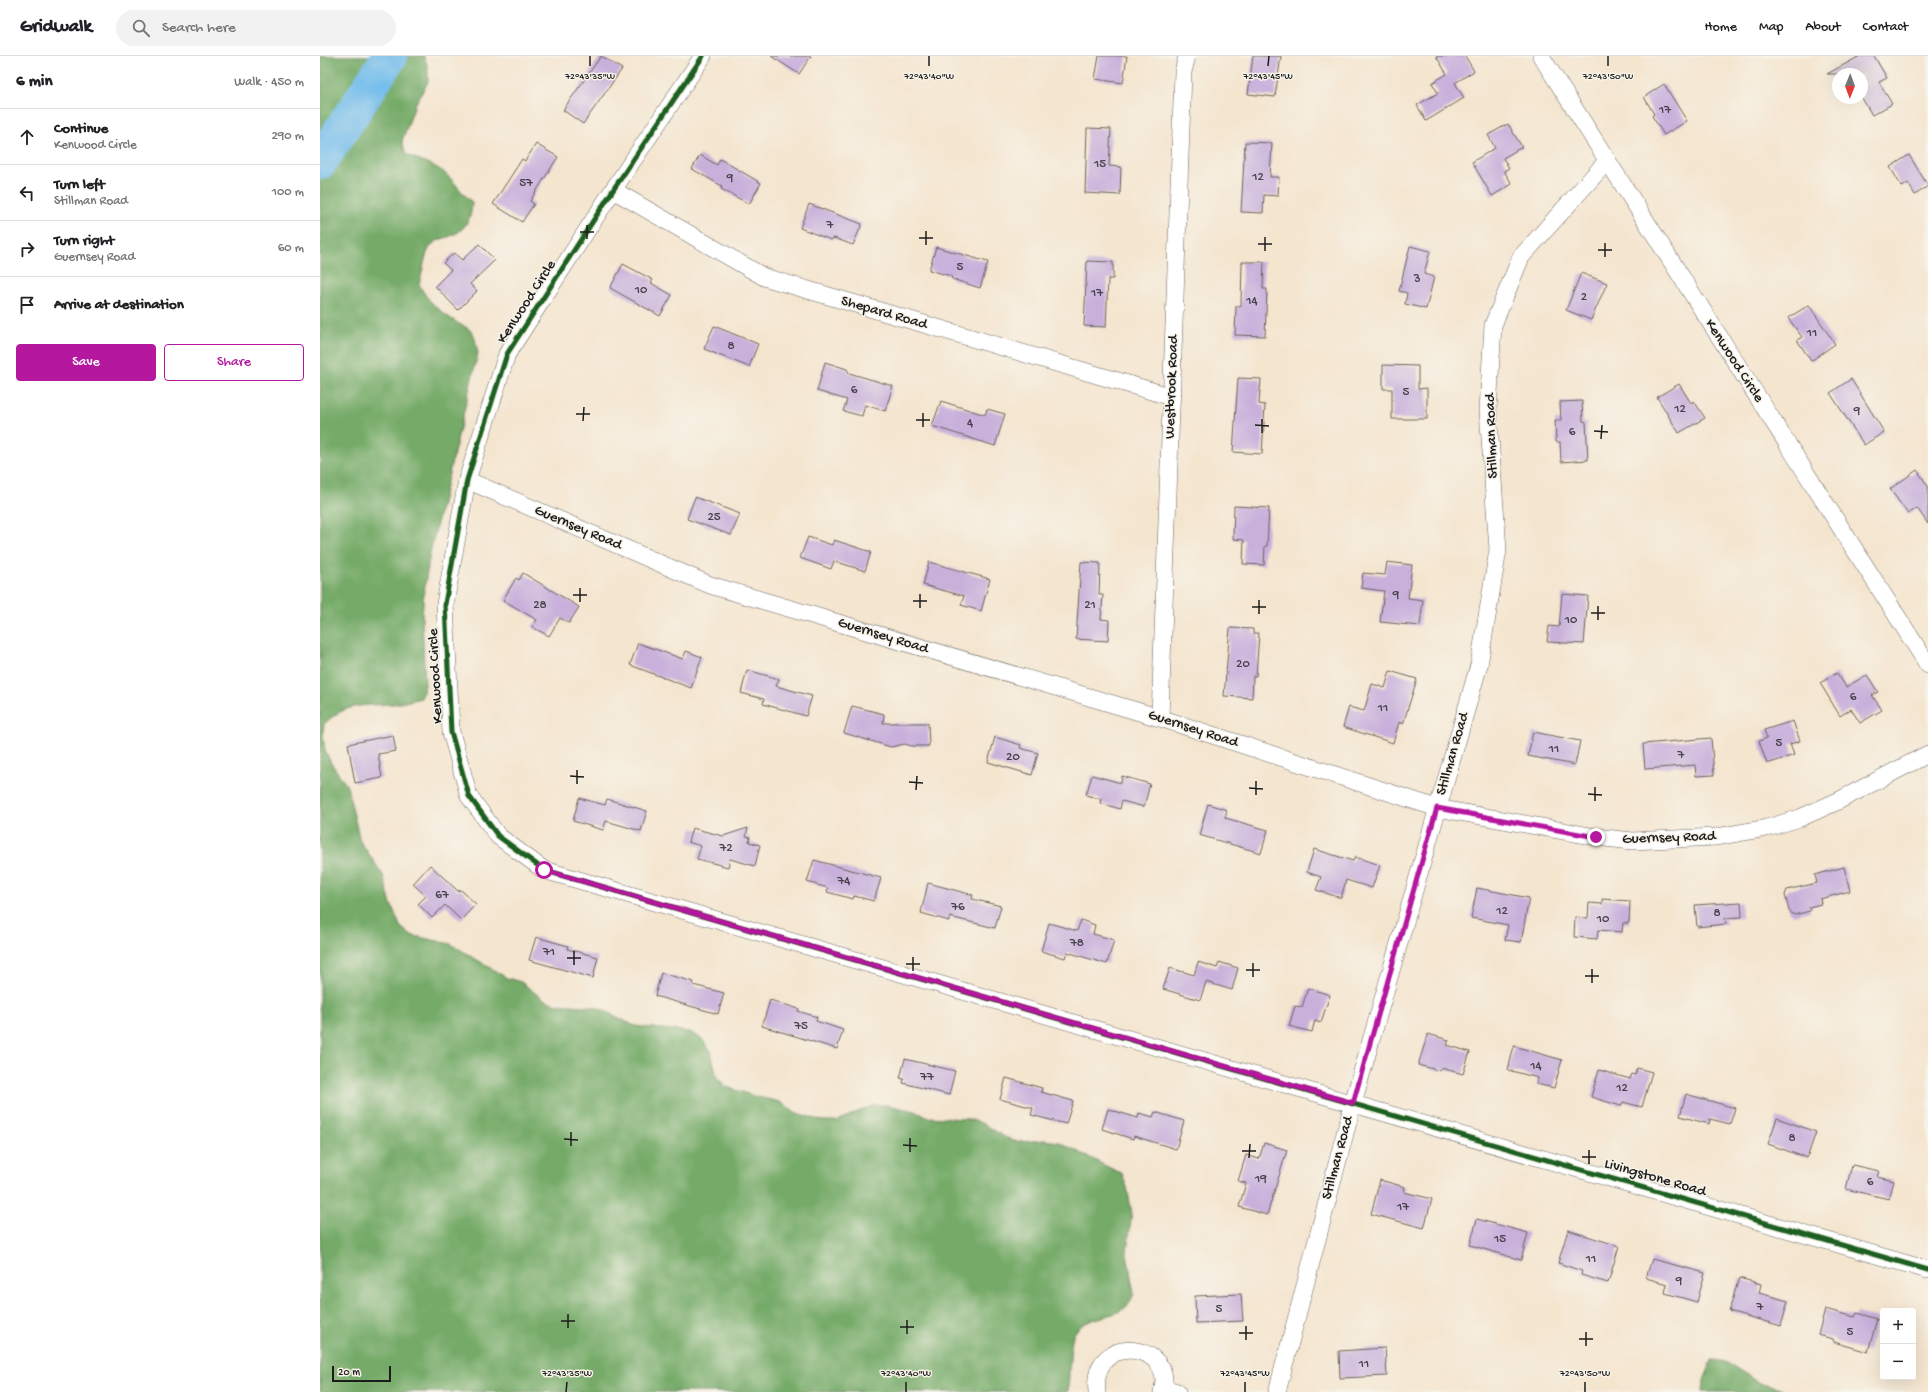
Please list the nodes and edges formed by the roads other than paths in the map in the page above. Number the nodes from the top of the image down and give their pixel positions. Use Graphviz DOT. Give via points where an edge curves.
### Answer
graph roads {
  1 [pos="703,56"];
  2 [pos="1187,56"];
  3 [pos="1541,56"];
  4 [pos="1607,161"];
  5 [pos="613,190"];
  6 [pos="1172,397"];
  7 [pos="468,480"];
  8 [pos="1928,665"];
  9 [pos="1160,718"];
  10 [pos="1928,754"];
  11 [pos="1437,808"];
  12 [pos="1353,1103"];
  13 [pos="1928,1270"];
  14 [pos="1167,1391"];
  15 [pos="1097,1392"];
  16 [pos="1277,1392"];
  1 -- 5 [label="street, Kenwood Circle"];
  2 -- 6 [label="street, Westbrook Road" via="1183,72"];
  3 -- 4 [label="street, Kenwood Circle"];
  4 -- 8 [label="street, Kenwood Circle"];
  4 -- 11 [label="street, Stillman Road" via="1521,257 1493,325 1488,410 1498,550 1479,665"];
  5 -- 6 [label="street, Shepard Road" via="764,277"];
  5 -- 7 [label="street, Kenwood Circle" via="507,354"];
  6 -- 9 [label="street, Westbrook Road"];
  7 -- 9 [label="street, Guernsey Road" via="710,585"];
  7 -- 12 [label="street, Kenwood Circle" via="445,604 451,732 469,796 498,836 544,870"];
  9 -- 11 [label="street, Guernsey Road"];
  10 -- 11 [label="street, Guernsey Road" via="1800,818 1767,828 1716,837 1632,841 1596,837"];
  11 -- 12 [label="street, Stillman Road"];
  12 -- 13 [label="street, Livingstone Road"];
  12 -- 16 [label="street, Stillman Road"];
  14 -- 15 [label="street" via="1160,1367 1153,1359 1144,1353 1123,1350 1105,1360 1099,1369 1096,1380"];
}
